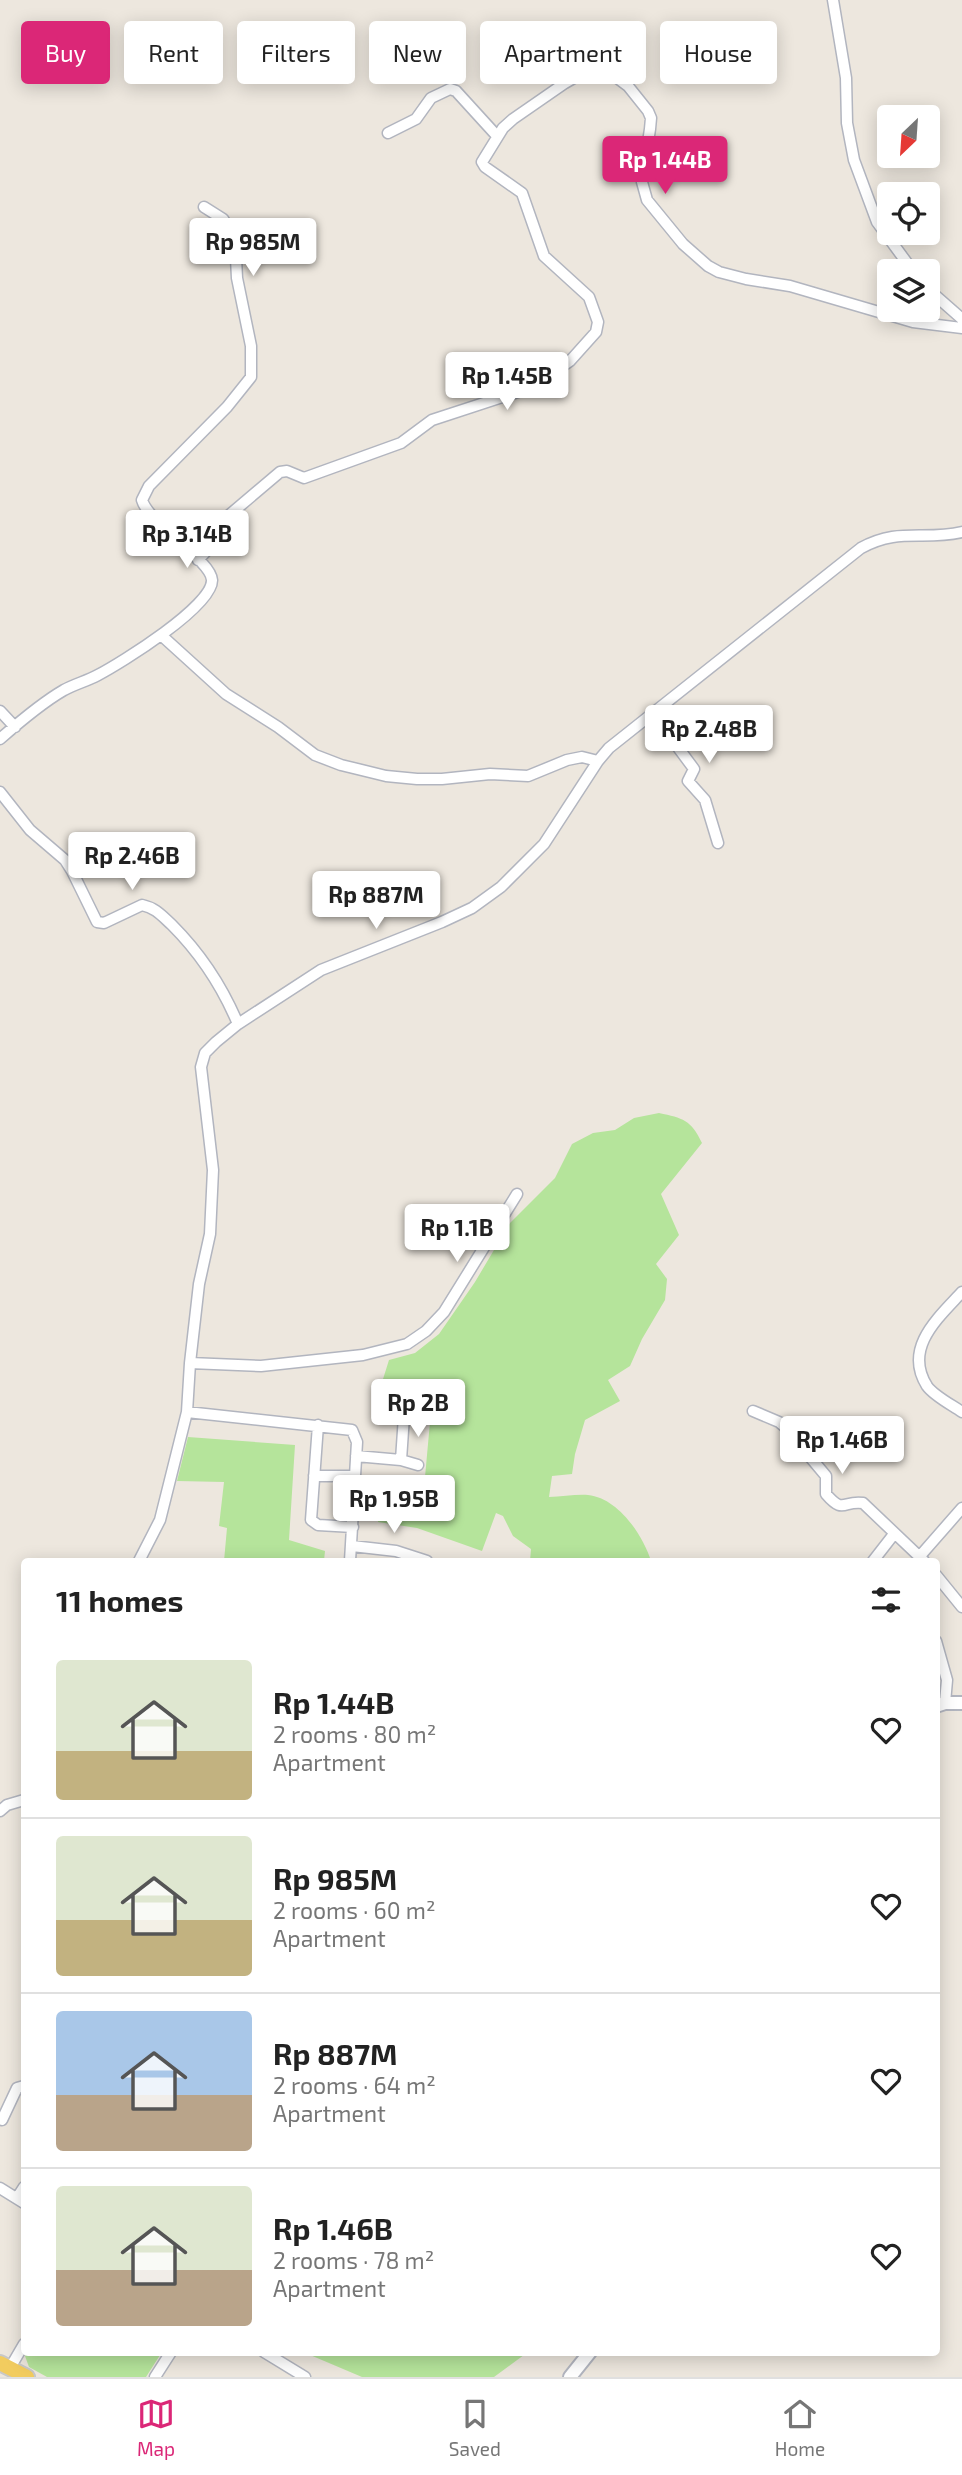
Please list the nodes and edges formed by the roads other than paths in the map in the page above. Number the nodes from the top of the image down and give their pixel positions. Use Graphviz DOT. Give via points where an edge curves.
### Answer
graph roads {
  1 [pos="834,0"];
  2 [pos="388,133"];
  3 [pos="497,136"];
  4 [pos="204,207"];
  5 [pos="904,259"];
  6 [pos="940,300"];
  7 [pos="962,319"];
  8 [pos="962,328"];
  9 [pos="962,533"];
  10 [pos="198,560"];
  11 [pos="162,635"];
  12 [pos="0,711"];
  13 [pos="645,720"];
  14 [pos="15,727"];
  15 [pos="0,739"];
  16 [pos="598,761"];
  17 [pos="0,792"];
  18 [pos="718,844"];
  19 [pos="239,1024"];
  20 [pos="517,1194"];
  21 [pos="962,1292"];
  22 [pos="190,1363"];
  23 [pos="753,1411"];
  24 [pos="187,1412"];
  25 [pos="962,1412"];
  26 [pos="404,1416"];
  27 [pos="318,1425"];
  28 [pos="356,1456"];
  29 [pos="401,1460"];
  30 [pos="418,1465"];
  31 [pos="314,1476"];
  32 [pos="355,1476"];
  33 [pos="962,1508"];
  34 [pos="353,1527"];
  35 [pos="894,1534"];
  36 [pos="352,1546"];
  37 [pos="396,1556"];
  38 [pos="141,1558"];
  39 [pos="350,1558"];
  40 [pos="875,1558"];
  41 [pos="922,1558"];
  42 [pos="940,1580"];
  43 [pos="962,1607"];
  44 [pos="940,1655"];
  45 [pos="962,1703"];
  46 [pos="941,1704"];
  47 [pos="21,1801"];
  48 [pos="0,1811"];
  49 [pos="21,2087"];
  50 [pos="2,2120"];
  51 [pos="0,2188"];
  52 [pos="21,2200"];
  53 [pos="21,2347"];
  54 [pos="168,2356"];
  55 [pos="271,2356"];
  56 [pos="587,2356"];
  57 [pos="5,2365"];
  58 [pos="27,2377"];
  59 [pos="155,2377"];
  60 [pos="305,2377"];
  61 [pos="570,2377"];
  1 -- 5 [label="street" via="854,160 877,222"];
  2 -- 3 [label="street" via="416,119 431,98 450,89"];
  3 -- 8 [label="street" via="565,83 584,72 604,70 634,92 651,118 642,182 647,200 708,266 913,322"];
  3 -- 10 [label="street" via="483,164 520,191 544,256 587,293 598,322 593,337 570,361 526,390 432,421 401,443 304,478 280,472 208,533 211,546"];
  4 -- 10 [label="street" via="223,219 235,238 237,278 251,346 251,377 149,486 142,500"];
  6 -- 7 [label="street"];
  9 -- 13 [label="street" via="892,535 860,548"];
  10 -- 11 [label="street" via="212,579 209,590"];
  11 -- 14 [label="street" via="98,675 63,690"];
  11 -- 16 [label="street" via="226,695 315,755 341,765 386,776 442,779 528,776 574,759"];
  12 -- 14 [label="street"];
  13 -- 16 [label="street"];
  13 -- 18 [label="street" via="671,738 694,769 688,781 705,800"];
  14 -- 15 [label="street"];
  16 -- 19 [label="street" via="544,844 502,887 442,922 321,970"];
  17 -- 19 [label="street" via="30,830 65,860 97,922 142,905 156,909 210,968"];
  19 -- 22 [label="street" via="205,1053 201,1067 213,1170 210,1234"];
  20 -- 22 [label="street" via="444,1312 407,1344 363,1355 261,1366"];
  21 -- 25 [label="street" via="927,1333 919,1349 919,1367 928,1388"];
  22 -- 24 [label="street"];
  23 -- 35 [label="street" via="785,1427 826,1476 826,1494 835,1504 843,1507 860,1502"];
  24 -- 27 [label="street"];
  24 -- 38 [label="street" via="160,1520"];
  26 -- 29 [label="street"];
  27 -- 28 [label="street" via="352,1430"];
  27 -- 31 [label="street"];
  28 -- 29 [label="street"];
  28 -- 32 [label="street"];
  29 -- 30 [label="street"];
  31 -- 32 [label="street"];
  31 -- 34 [label="street" via="313,1524"];
  32 -- 34 [label="street"];
  33 -- 41 [label="street"];
  34 -- 36 [label="street"];
  35 -- 40 [label="street"];
  35 -- 41 [label="street"];
  36 -- 37 [label="street"];
  36 -- 39 [label="street"];
  42 -- 43 [label="street"];
  44 -- 46 [label="street" via="947,1680"];
  45 -- 46 [label="street"];
  47 -- 48 [label="street"];
  49 -- 50 [label="street"];
  51 -- 52 [label="street"];
  53 -- 57 [label="street"];
  54 -- 59 [label="street"];
  55 -- 60 [label="street"];
  56 -- 61 [label="street"];
  57 -- 58 [label="main road"];
}
